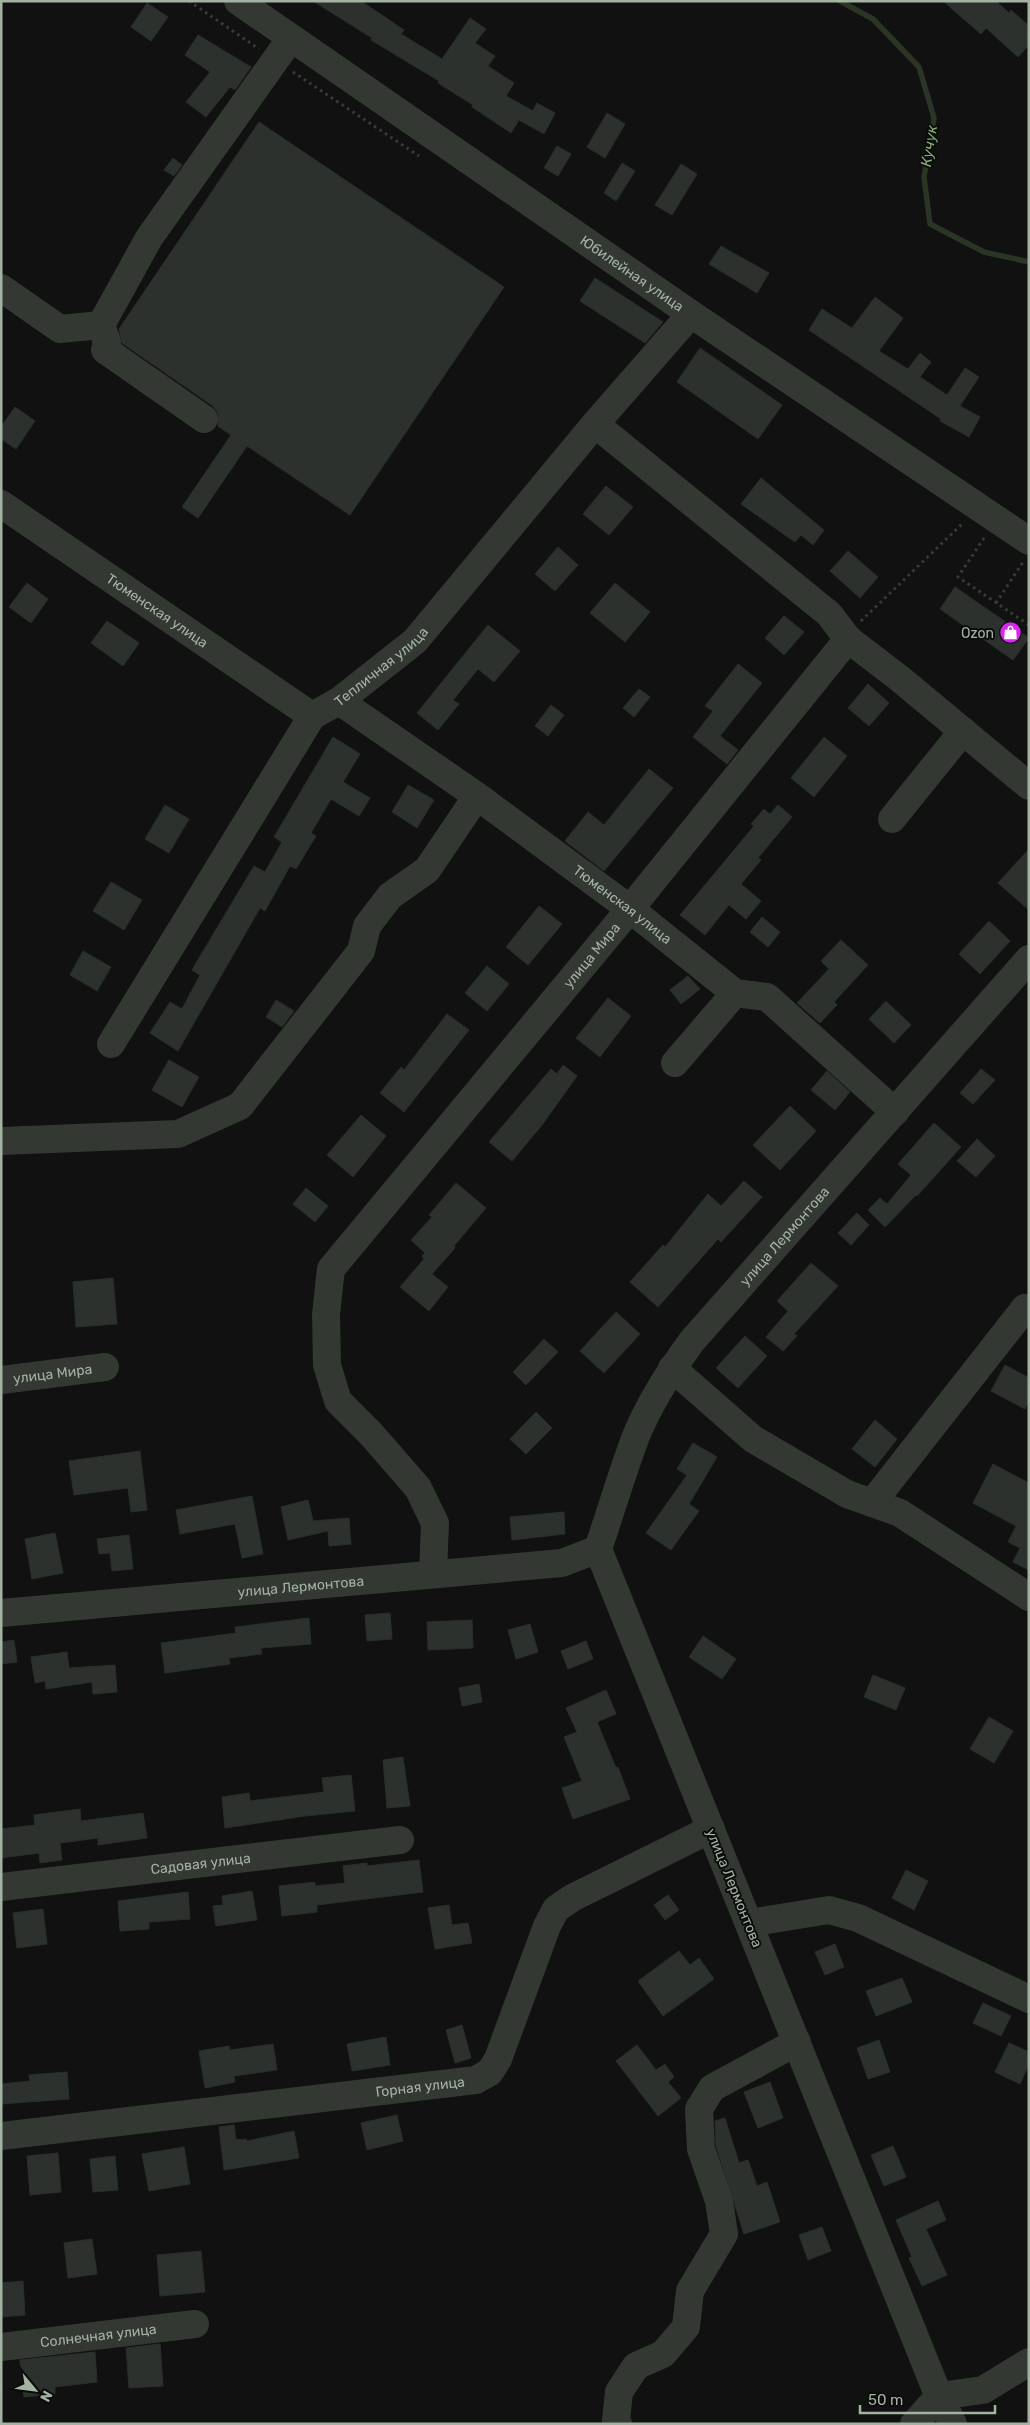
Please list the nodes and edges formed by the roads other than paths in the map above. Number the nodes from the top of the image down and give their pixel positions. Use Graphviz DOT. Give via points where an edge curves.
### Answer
graph roads {
  1 [pos="238,1"];
  2 [pos="291,38"];
  3 [pos="1,288"];
  4 [pos="691,314"];
  5 [pos="101,325"];
  6 [pos="204,419"];
  7 [pos="595,424"];
  8 [pos="1,504"];
  9 [pos="1026,551"];
  10 [pos="848,639"];
  11 [pos="339,701"];
  12 [pos="312,716"];
  13 [pos="963,731"];
  14 [pos="1029,786"];
  15 [pos="477,796"];
  16 [pos="892,819"];
  17 [pos="630,909"];
  18 [pos="1029,960"];
  19 [pos="734,993"];
  20 [pos="111,1044"];
  21 [pos="675,1063"];
  22 [pos="895,1112"];
  23 [pos="1,1141"];
  24 [pos="1025,1308"];
  25 [pos="105,1367"];
  26 [pos="672,1368"];
  27 [pos="1,1380"];
  28 [pos="872,1503"];
  29 [pos="598,1549"];
  30 [pos="434,1574"];
  31 [pos="1029,1597"];
  32 [pos="1,1613"];
  33 [pos="711,1829"];
  34 [pos="400,1840"];
  35 [pos="1,1887"];
  36 [pos="749,1924"];
  37 [pos="1029,1999"];
  38 [pos="796,2042"];
  39 [pos="1,2136"];
  40 [pos="195,2324"];
  41 [pos="1,2347"];
  42 [pos="1029,2362"];
  43 [pos="939,2396"];
  44 [pos="618,2424"];
  45 [pos="914,2424"];
  46 [pos="953,2424"];
  1 -- 2 [label="street, Юбилейная улица"];
  2 -- 4 [label="street, Юбилейная улица"];
  2 -- 5 [label="street" via="149,238"];
  3 -- 5 [label="street" via="60,329"];
  4 -- 7 [label="street, Тепличная улица"];
  4 -- 9 [label="street, Юбилейная улица"];
  5 -- 6 [label="street" via="107,342 105,350"];
  7 -- 10 [label="street" via="829,614"];
  7 -- 11 [label="street, Тепличная улица" via="415,641"];
  8 -- 12 [label="street, Тюменская улица"];
  10 -- 13 [label="street"];
  10 -- 17 [label="street, улица Мира"];
  11 -- 12 [label="street, Тепличная улица"];
  11 -- 15 [label="street, Тюменская улица"];
  12 -- 20 [label="street, Тепличная улица"];
  13 -- 14 [label="street"];
  13 -- 16 [label="street"];
  15 -- 17 [label="street, Тюменская улица"];
  15 -- 23 [label="street" via="427,870 390,896 367,926 361,951 240,1106 178,1134"];
  17 -- 19 [label="street, Тюменская улица"];
  17 -- 30 [label="street, улица Мира" via="332,1270 326,1314 326,1365 338,1401 418,1488 435,1523"];
  18 -- 22 [label="street, улица Лермонтова"];
  19 -- 21 [label="street"];
  19 -- 22 [label="street" via="767,997"];
  22 -- 26 [label="street, улица Лермонтова" via="692,1341"];
  24 -- 28 [label="street"];
  25 -- 27 [label="street, улица Мира"];
  26 -- 28 [label="street" via="753,1439 847,1494"];
  26 -- 29 [label="street, улица Лермонтова" via="637,1436"];
  28 -- 31 [label="street" via="900,1513"];
  29 -- 30 [label="street, улица Лермонтова" via="562,1563"];
  29 -- 33 [label="street, улица Лермонтова"];
  30 -- 32 [label="street, улица Лермонтова"];
  33 -- 36 [label="street, улица Лермонтова"];
  33 -- 39 [label="street, Горная улица" via="556,1909 498,2059 490,2072 476,2080"];
  34 -- 35 [label="street, Садовая улица"];
  36 -- 37 [label="street" via="829,1910 858,1918"];
  36 -- 38 [label="street, улица Лермонтова"];
  38 -- 43 [label="street, улица Лермонтова"];
  38 -- 44 [label="street" via="712,2088 699,2110 701,2149 719,2201 724,2234 690,2291 686,2327 663,2354 636,2366 619,2392"];
  40 -- 41 [label="street, Солнечная улица"];
  42 -- 43 [label="street" via="983,2390"];
  43 -- 45 [label="street"];
  43 -- 46 [label="street, улица Лермонтова"];
}
